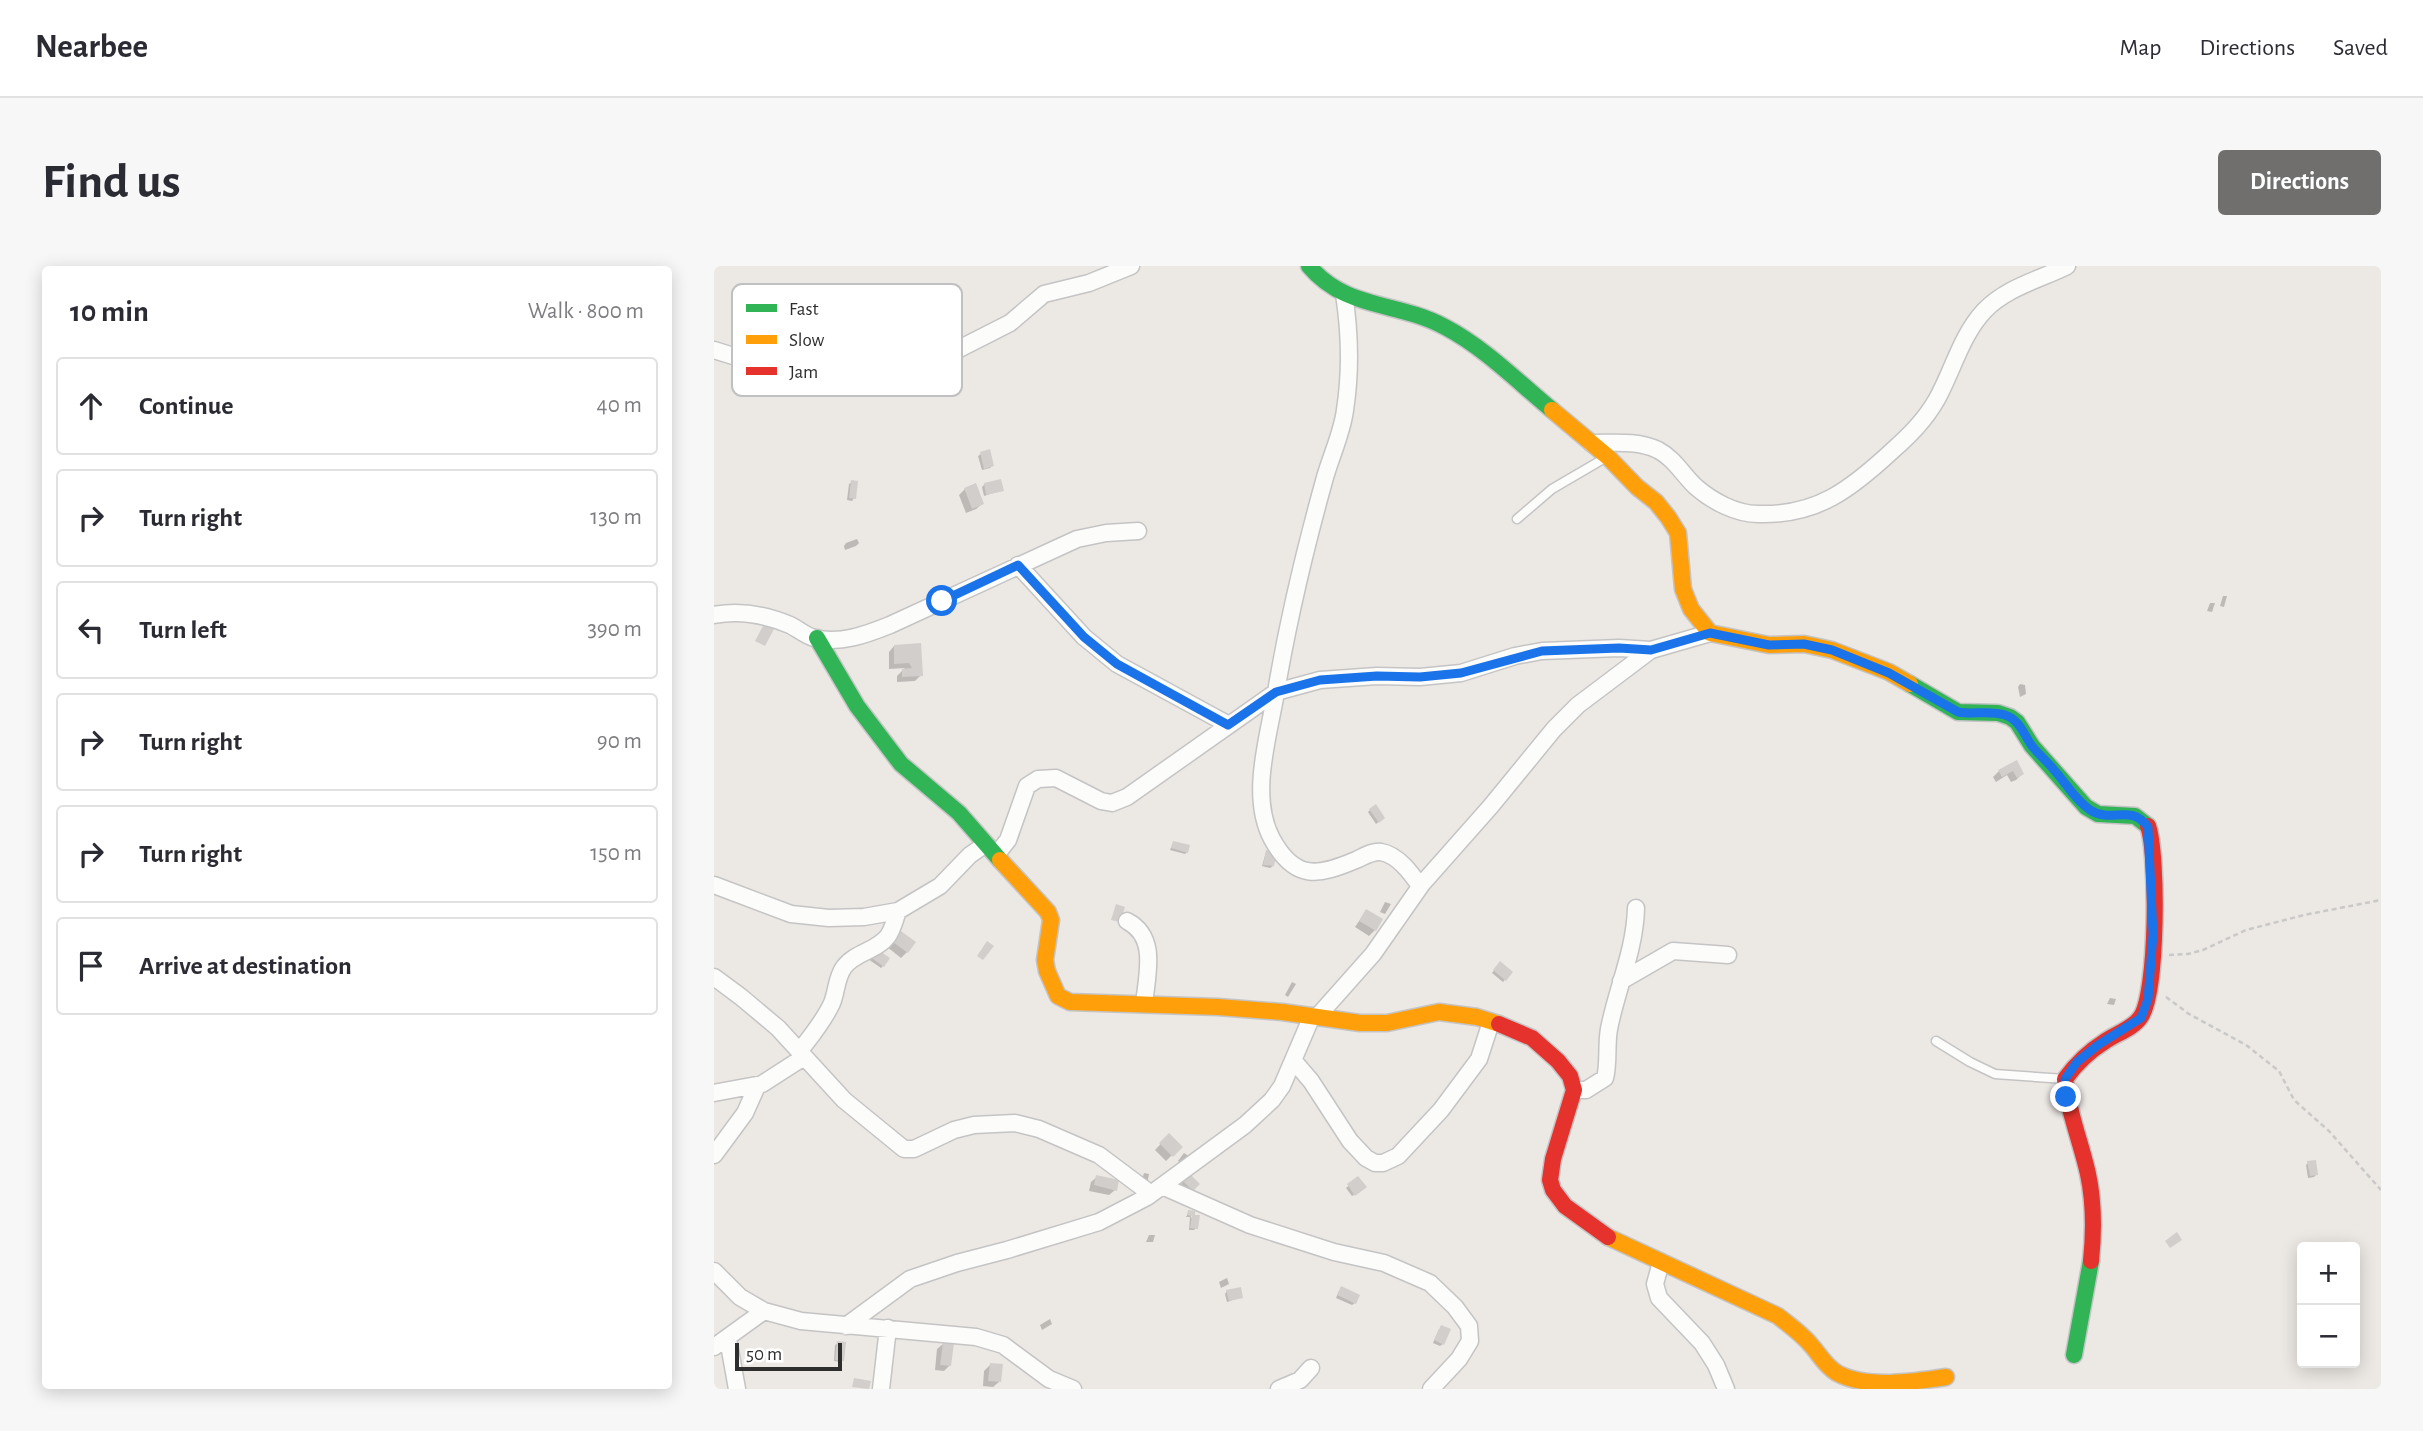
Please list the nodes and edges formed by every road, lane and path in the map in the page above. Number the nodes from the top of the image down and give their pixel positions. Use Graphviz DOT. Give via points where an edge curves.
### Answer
graph roads {
  1 [pos="1131,266"];
  2 [pos="1309,266"];
  3 [pos="2067,266"];
  4 [pos="1344,294"];
  5 [pos="962,347"];
  6 [pos="714,350"];
  7 [pos="732,356"];
  8 [pos="1591,443"];
  9 [pos="1608,457"];
  10 [pos="1517,519"];
  11 [pos="1138,531"];
  12 [pos="1018,565"];
  13 [pos="714,615"];
  14 [pos="1710,633"];
  15 [pos="817,638"];
  16 [pos="1651,650"];
  17 [pos="1276,692"];
  18 [pos="1228,725"];
  19 [pos="991,850"];
  20 [pos="714,885"];
  21 [pos="1420,886"];
  22 [pos="2381,900"];
  23 [pos="1636,908"];
  24 [pos="898,911"];
  25 [pos="1127,921"];
  26 [pos="1728,955"];
  27 [pos="2152,957"];
  28 [pos="714,977"];
  29 [pos="2151,977"];
  30 [pos="1621,981"];
  31 [pos="1144,1004"];
  32 [pos="1315,1016"];
  33 [pos="1491,1022"];
  34 [pos="1936,1041"];
  35 [pos="801,1055"];
  36 [pos="1293,1060"];
  37 [pos="2065,1079"];
  38 [pos="757,1086"];
  39 [pos="1574,1090"];
  40 [pos="714,1093"];
  41 [pos="714,1155"];
  42 [pos="2381,1189"];
  43 [pos="1156,1190"];
  44 [pos="1661,1262"];
  45 [pos="714,1271"];
  46 [pos="764,1311"];
  47 [pos="846,1326"];
  48 [pos="888,1328"];
  49 [pos="721,1343"];
  50 [pos="2074,1355"];
  51 [pos="1311,1368"];
  52 [pos="1946,1377"];
  53 [pos="737,1389"];
  54 [pos="881,1389"];
  55 [pos="1073,1389"];
  56 [pos="1279,1389"];
  57 [pos="1431,1389"];
  58 [pos="1726,1389"];
  1 -- 5 [label="street" via="1044,294 1010,323"];
  2 -- 4 [label="street"];
  3 -- 8 [label="street" via="2006,293 1986,310 1971,327 1919,426 1866,477 1827,502 1799,510 1735,511 1696,487 1660,451 1642,444"];
  4 -- 8 [label="street" via="1412,312 1446,327 1478,348"];
  4 -- 17 [label="street" via="1350,333 1345,414 1304,554"];
  6 -- 7 [label="street"];
  8 -- 9 [label="street"];
  9 -- 10 [label="lane" via="1552,489"];
  9 -- 14 [label="street" via="1656,502 1678,533 1683,589 1691,609"];
  11 -- 12 [label="street" via="1077,539"];
  12 -- 15 [label="street" via="862,636"];
  12 -- 18 [label="street" via="1084,637 1117,664"];
  13 -- 15 [label="street" via="751,614"];
  14 -- 16 [label="street"];
  14 -- 27 [label="street" via="1769,645 1817,646 1889,673 1958,712 2002,713 2015,720 2033,747 2091,810 2133,814 2148,827"];
  15 -- 19 [label="street" via="858,706 901,764 958,813"];
  16 -- 17 [label="street" via="1542,651 1461,673 1320,680"];
  16 -- 21 [label="street" via="1606,682 1554,729"];
  17 -- 18 [label="street"];
  17 -- 21 [label="street" via="1262,792 1264,818 1286,858 1312,874 1382,852 1393,857"];
  18 -- 19 [label="street" via="1112,803 1056,778 1038,779 1027,786 1009,840"];
  19 -- 24 [label="street" via="970,856 940,886"];
  19 -- 31 [label="street" via="1048,912 1045,960 1058,996 1084,1004"];
  20 -- 24 [label="street" via="791,914 864,918"];
  21 -- 32 [label="street" via="1373,954"];
  22 -- 27 [label="path" via="2246,930 2188,954"];
  23 -- 30 [label="street" via="1631,953"];
  24 -- 35 [label="street" via="887,938 843,968 834,1000"];
  25 -- 31 [label="street" via="1137,926 1147,943"];
  26 -- 30 [label="street" via="1673,951"];
  27 -- 29 [label="street"];
  28 -- 35 [label="street" via="778,1028"];
  29 -- 37 [label="street" via="2141,1018 2098,1045"];
  29 -- 42 [label="path" via="2167,998 2246,1045 2278,1071 2294,1100"];
  30 -- 39 [label="street" via="1606,1046 1605,1078 1586,1090"];
  31 -- 32 [label="street"];
  32 -- 33 [label="street" via="1388,1023 1439,1012"];
  32 -- 36 [label="street"];
  33 -- 36 [label="street" via="1479,1059 1455,1092 1398,1156 1383,1163 1366,1158 1350,1141"];
  33 -- 39 [label="street" via="1532,1038 1558,1061"];
  34 -- 37 [label="lane" via="1995,1074"];
  35 -- 38 [label="street"];
  35 -- 43 [label="street" via="844,1100 904,1149 974,1125 1015,1123 1100,1155"];
  36 -- 43 [label="street" via="1272,1100"];
  37 -- 50 [label="street" via="2071,1120 2091,1189 2089,1279"];
  38 -- 40 [label="street"];
  38 -- 41 [label="street" via="745,1113"];
  39 -- 44 [label="street" via="1553,1159 1553,1191 1565,1206 1614,1241"];
  43 -- 47 [label="street" via="1099,1222 910,1279"];
  43 -- 57 [label="street" via="1334,1252 1384,1263 1430,1283 1469,1326 1470,1341"];
  44 -- 52 [label="street" via="1777,1316 1838,1374 1897,1384"];
  44 -- 58 [label="street" via="1655,1284 1659,1298 1702,1343"];
  45 -- 46 [label="street" via="740,1297"];
  46 -- 47 [label="street"];
  46 -- 49 [label="street"];
  47 -- 48 [label="street"];
  48 -- 54 [label="street"];
  48 -- 55 [label="street" via="976,1337 1003,1345 1049,1379"];
  49 -- 53 [label="street"];
  51 -- 56 [label="street" via="1300,1380"];
}
